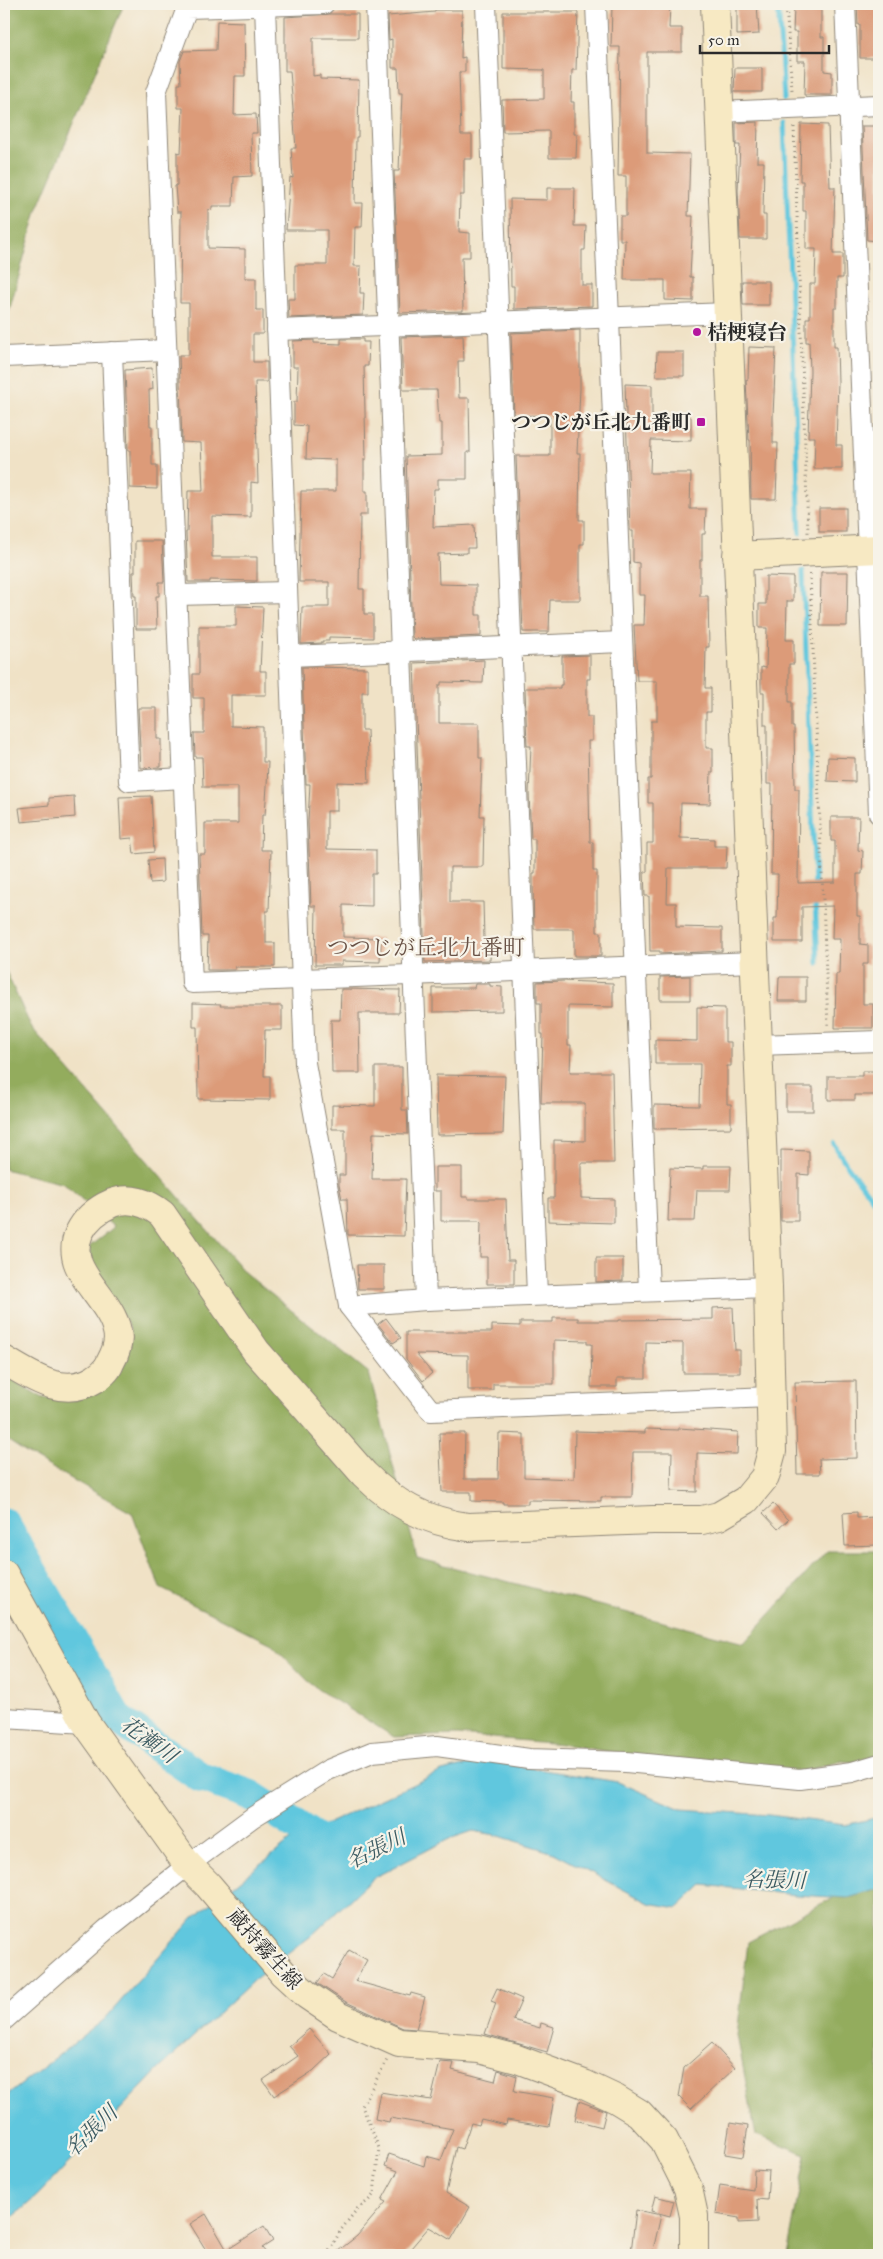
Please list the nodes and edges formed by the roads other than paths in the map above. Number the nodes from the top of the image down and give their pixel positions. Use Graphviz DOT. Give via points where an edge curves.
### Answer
graph roads {
  1 [pos="324,4"];
  2 [pos="376,4"];
  3 [pos="486,4"];
  4 [pos="596,4"];
  5 [pos="715,4"];
  6 [pos="845,4"];
  7 [pos="265,6"];
  8 [pos="879,105"];
  9 [pos="851,106"];
  10 [pos="719,112"];
  11 [pos="728,313"];
  12 [pos="610,316"];
  13 [pos="499,322"];
  14 [pos="387,326"];
  15 [pos="277,330"];
  16 [pos="166,350"];
  17 [pos="112,352"];
  18 [pos="4,357"];
  19 [pos="872,431"];
  20 [pos="874,549"];
  21 [pos="737,556"];
  22 [pos="287,592"];
  23 [pos="178,595"];
  24 [pos="622,642"];
  25 [pos="510,646"];
  26 [pos="400,650"];
  27 [pos="290,656"];
  28 [pos="877,668"];
  29 [pos="184,778"];
  30 [pos="879,814"];
  31 [pos="754,962"];
  32 [pos="635,966"];
  33 [pos="523,971"];
  34 [pos="413,976"];
  35 [pos="301,980"];
  36 [pos="879,1041"];
  37 [pos="757,1045"];
  38 [pos="768,1287"];
  39 [pos="649,1291"];
  40 [pos="537,1295"];
  41 [pos="426,1300"];
  42 [pos="349,1306"];
  43 [pos="4,1360"];
  44 [pos="770,1397"];
  45 [pos="4,1574"];
  46 [pos="4,1718"];
  47 [pos="86,1723"];
  48 [pos="879,1764"];
  49 [pos="188,1865"];
  50 [pos="4,2020"];
  51 [pos="694,2255"];
  1 -- 7 [label="street"];
  2 -- 14 [label="street"];
  3 -- 13 [label="street"];
  4 -- 12 [label="street"];
  5 -- 10 [label="street"];
  6 -- 9 [label="street"];
  7 -- 15 [label="street"];
  7 -- 16 [label="street" via="187,8 156,92"];
  8 -- 9 [label="street"];
  9 -- 10 [label="street"];
  9 -- 19 [label="street"];
  10 -- 11 [label="street"];
  11 -- 12 [label="street"];
  11 -- 21 [label="street"];
  12 -- 13 [label="street"];
  12 -- 24 [label="street"];
  13 -- 14 [label="street"];
  13 -- 25 [label="street"];
  14 -- 15 [label="street"];
  14 -- 26 [label="street"];
  15 -- 22 [label="street"];
  16 -- 17 [label="street"];
  16 -- 23 [label="street"];
  17 -- 18 [label="street"];
  17 -- 29 [label="street" via="129,780"];
  19 -- 20 [label="street"];
  20 -- 21 [label="street"];
  20 -- 28 [label="street"];
  21 -- 31 [label="street"];
  22 -- 23 [label="street"];
  22 -- 27 [label="street"];
  23 -- 29 [label="street"];
  24 -- 25 [label="street"];
  24 -- 32 [label="street"];
  25 -- 26 [label="street"];
  25 -- 33 [label="street"];
  26 -- 27 [label="street"];
  26 -- 34 [label="street"];
  27 -- 35 [label="street"];
  28 -- 30 [label="street"];
  29 -- 35 [label="street" via="192,983"];
  31 -- 32 [label="street"];
  31 -- 37 [label="street"];
  32 -- 33 [label="street"];
  32 -- 39 [label="street"];
  33 -- 34 [label="street"];
  33 -- 40 [label="street"];
  34 -- 35 [label="street"];
  34 -- 41 [label="street"];
  35 -- 42 [label="street" via="305,1063"];
  36 -- 37 [label="street"];
  37 -- 38 [label="street"];
  38 -- 39 [label="street"];
  38 -- 44 [label="street"];
  39 -- 40 [label="street"];
  40 -- 41 [label="street"];
  41 -- 42 [label="street"];
  42 -- 44 [label="street" via="431,1411"];
  43 -- 44 [label="street" via="56,1387 73,1388 88,1384 108,1369 116,1352 118,1334 114,1318 80,1270 76,1240 90,1217 104,1206 118,1201 135,1201 150,1205 162,1214 256,1351 364,1474 400,1505 433,1520 468,1527 702,1520 720,1516 746,1500 764,1478 772,1451"];
  45 -- 47 [label="street, 蔵持霧生線"];
  46 -- 47 [label="street"];
  47 -- 49 [label="street, 蔵持霧生線"];
  48 -- 49 [label="street" via="852,1772 800,1779 626,1762 529,1759 437,1746 372,1752 328,1770 253,1817"];
  49 -- 50 [label="street"];
  49 -- 51 [label="street, 蔵持霧生線" via="282,1973 338,2016 399,2043 479,2049 517,2059 584,2084 640,2114 664,2140 688,2188 694,2216"];
}
